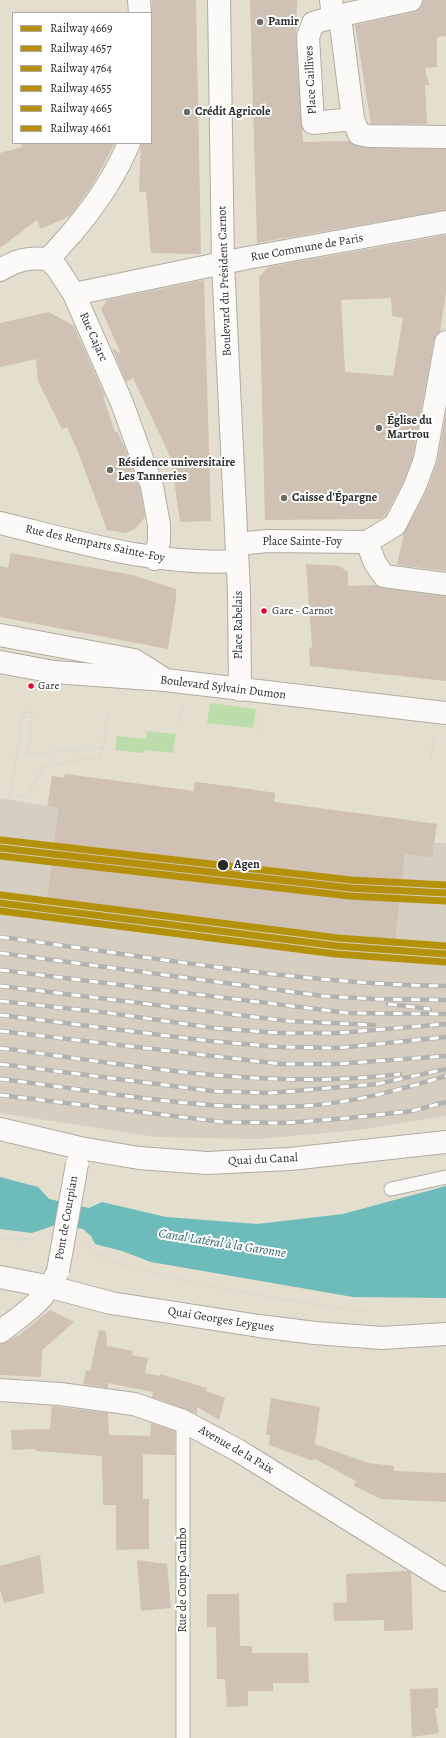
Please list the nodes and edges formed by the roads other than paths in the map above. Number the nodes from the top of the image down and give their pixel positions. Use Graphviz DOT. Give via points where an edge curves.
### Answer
graph roads {
  1 [pos="139,0"];
  2 [pos="219,0"];
  3 [pos="411,0"];
  4 [pos="140,12"];
  5 [pos="329,12"];
  6 [pos="353,119"];
  7 [pos="446,137"];
  8 [pos="129,144"];
  9 [pos="446,222"];
  10 [pos="48,259"];
  11 [pos="223,264"];
  12 [pos="0,270"];
  13 [pos="74,294"];
  14 [pos="446,342"];
  15 [pos="0,523"];
  16 [pos="367,542"];
  17 [pos="237,553"];
  18 [pos="155,558"];
  19 [pos="446,584"];
  20 [pos="0,635"];
  21 [pos="239,658"];
  22 [pos="0,662"];
  23 [pos="160,677"];
  24 [pos="240,690"];
  25 [pos="446,713"];
  26 [pos="0,1129"];
  27 [pos="446,1142"];
  28 [pos="79,1156"];
  29 [pos="446,1176"];
  30 [pos="391,1189"];
  31 [pos="0,1277"];
  32 [pos="54,1279"];
  33 [pos="0,1332"];
  34 [pos="446,1334"];
  35 [pos="0,1390"];
  36 [pos="183,1421"];
  37 [pos="446,1580"];
  38 [pos="183,1738"];
  1 -- 4 [label="street"];
  2 -- 11 [label="street, Boulevard du Président Carnot"];
  3 -- 5 [label="street"];
  5 -- 6 [label="street" via="341,25"];
  5 -- 6 [label="street, Place Caillives" via="313,23 308,36 313,123"];
  6 -- 7 [label="street" via="360,134 369,136"];
  8 -- 10 [label="street" via="119,168 93,209 57,252"];
  9 -- 11 [label="street, Rue Commune de Paris"];
  10 -- 12 [label="street" via="22,259"];
  10 -- 13 [label="street, Rue Cajarc"];
  11 -- 13 [label="street, Rue Commune de Paris"];
  11 -- 17 [label="street, Boulevard du Président Carnot"];
  13 -- 18 [label="street, Rue Cajarc" via="122,403 152,486 159,525"];
  14 -- 16 [label="street" via="425,459 415,486 395,524"];
  15 -- 18 [label="street, Rue des Remparts Sainte-Foy"];
  16 -- 17 [label="street, Place Sainte-Foy" via="268,541"];
  16 -- 19 [label="street" via="375,563 384,576"];
  17 -- 18 [label="street, Rue des Remparts Sainte-Foy" via="213,562"];
  17 -- 21 [label="street, Place Rabelais"];
  20 -- 23 [label="street" via="134,660"];
  21 -- 23 [label="street" via="219,673 202,678"];
  21 -- 24 [label="street, Place Rabelais"];
  22 -- 23 [label="street" via="54,672 104,676 129,670"];
  23 -- 24 [label="street, Boulevard Sylvain Dumon"];
  24 -- 25 [label="street, Boulevard Sylvain Dumon"];
  26 -- 28 [label="street, Quai du Canal"];
  27 -- 28 [label="street, Quai du Canal" via="290,1158 207,1163"];
  28 -- 32 [label="street, Pont de Courpian, bridge"];
  29 -- 30 [label="lane"];
  31 -- 32 [label="street, Quai Georges Leygues"];
  32 -- 33 [label="street" via="41,1300"];
  32 -- 34 [label="street, Quai Georges Leygues" via="112,1303 259,1326 382,1338"];
  35 -- 36 [label="street, Avenue de la Paix" via="60,1394 134,1404"];
  36 -- 37 [label="street, Avenue de la Paix" via="239,1451"];
  36 -- 38 [label="lane, Rue de Coupo Cambo"];
}
